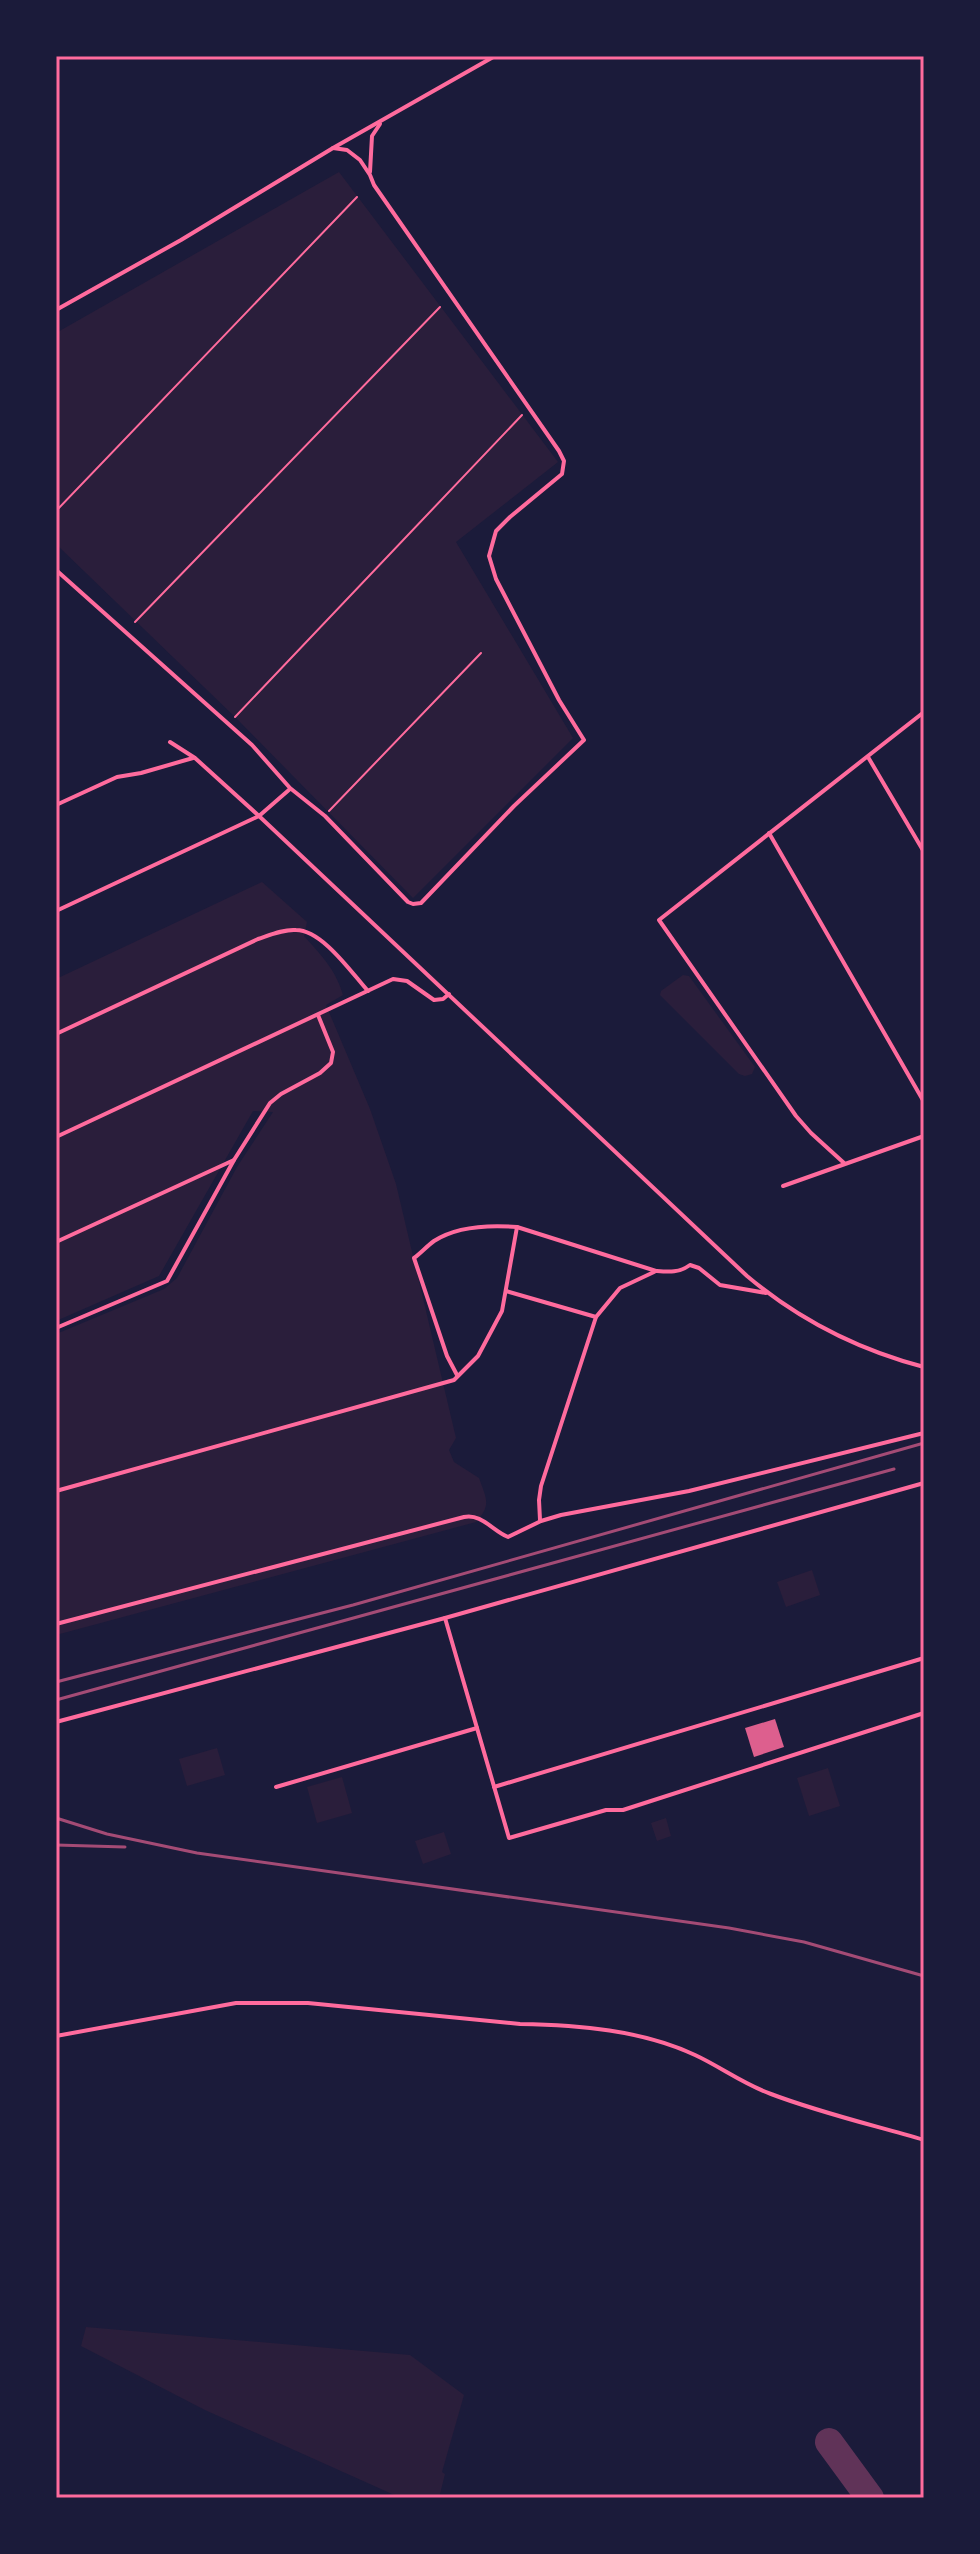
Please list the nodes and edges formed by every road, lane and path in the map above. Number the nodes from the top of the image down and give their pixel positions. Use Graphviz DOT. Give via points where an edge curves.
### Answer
graph roads {
  1 [pos="495,56"];
  2 [pos="382,121"];
  3 [pos="333,148"];
  4 [pos="370,175"];
  5 [pos="357,197"];
  6 [pos="440,307"];
  7 [pos="56,310"];
  8 [pos="522,415"];
  9 [pos="56,511"];
  10 [pos="56,570"];
  11 [pos="135,622"];
  12 [pos="481,653"];
  13 [pos="924,712"];
  14 [pos="235,717"];
  15 [pos="170,742"];
  16 [pos="868,757"];
  17 [pos="195,758"];
  18 [pos="290,788"];
  19 [pos="56,805"];
  20 [pos="329,811"];
  21 [pos="259,816"];
  22 [pos="769,833"];
  23 [pos="924,852"];
  24 [pos="56,911"];
  25 [pos="368,991"];
  26 [pos="449,994"];
  27 [pos="318,1015"];
  28 [pos="56,1034"];
  29 [pos="924,1102"];
  30 [pos="924,1136"];
  31 [pos="56,1137"];
  32 [pos="234,1160"];
  33 [pos="844,1163"];
  34 [pos="783,1186"];
  35 [pos="517,1227"];
  36 [pos="56,1242"];
  37 [pos="656,1271"];
  38 [pos="506,1291"];
  39 [pos="768,1294"];
  40 [pos="596,1317"];
  41 [pos="56,1328"];
  42 [pos="924,1367"];
  43 [pos="457,1375"];
  44 [pos="924,1433"];
  45 [pos="924,1483"];
  46 [pos="56,1491"];
  47 [pos="541,1521"];
  48 [pos="445,1618"];
  49 [pos="56,1624"];
  50 [pos="924,1658"];
  51 [pos="924,1713"];
  52 [pos="56,1722"];
  53 [pos="477,1728"];
  54 [pos="276,1787"];
  55 [pos="494,1787"];
  56 [pos="56,2036"];
  57 [pos="924,2140"];
  1 -- 2 [label="street"];
  2 -- 3 [label="street"];
  2 -- 4 [label="street" via="372,136"];
  3 -- 4 [label="street" via="347,150"];
  3 -- 7 [label="street"];
  4 -- 18 [label="street" via="564,461 562,474 496,531 489,556 496,579 584,740 421,903 408,902 325,816"];
  5 -- 9 [label="lane"];
  6 -- 11 [label="lane"];
  8 -- 14 [label="lane"];
  10 -- 18 [label="street" via="252,745"];
  12 -- 20 [label="lane"];
  13 -- 16 [label="street"];
  15 -- 17 [label="street"];
  16 -- 22 [label="street"];
  16 -- 23 [label="street"];
  17 -- 19 [label="street" via="117,777"];
  17 -- 21 [label="street"];
  18 -- 21 [label="street"];
  21 -- 24 [label="street"];
  21 -- 26 [label="street"];
  22 -- 29 [label="street"];
  22 -- 33 [label="street" via="659,920 796,1116"];
  25 -- 26 [label="street" via="397,978 434,1000"];
  25 -- 27 [label="street"];
  25 -- 28 [label="street" via="323,942 306,931 288,930 258,939"];
  26 -- 39 [label="street"];
  27 -- 31 [label="street"];
  27 -- 32 [label="street" via="333,1052 331,1063 274,1098"];
  30 -- 33 [label="street"];
  32 -- 36 [label="street"];
  32 -- 41 [label="street" via="167,1281"];
  33 -- 34 [label="street"];
  35 -- 37 [label="street"];
  35 -- 38 [label="street"];
  35 -- 43 [label="street" via="446,1235 414,1258"];
  37 -- 39 [label="street" via="690,1265 720,1285"];
  37 -- 40 [label="street" via="620,1288"];
  38 -- 40 [label="street"];
  38 -- 43 [label="street" via="488,1339"];
  39 -- 42 [label="street" via="824,1328"];
  40 -- 47 [label="street" via="541,1486"];
  43 -- 46 [label="street" via="447,1383"];
  44 -- 47 [label="street"];
  45 -- 48 [label="street"];
  47 -- 49 [label="street" via="508,1537 477,1517 464,1517"];
  48 -- 52 [label="street"];
  48 -- 53 [label="street"];
  50 -- 55 [label="street"];
  51 -- 55 [label="street" via="623,1810 606,1810 509,1838"];
  53 -- 54 [label="street"];
  53 -- 55 [label="street"];
  56 -- 57 [label="street" via="236,2003 308,2003 554,2025 646,2037 771,2094"];
}
